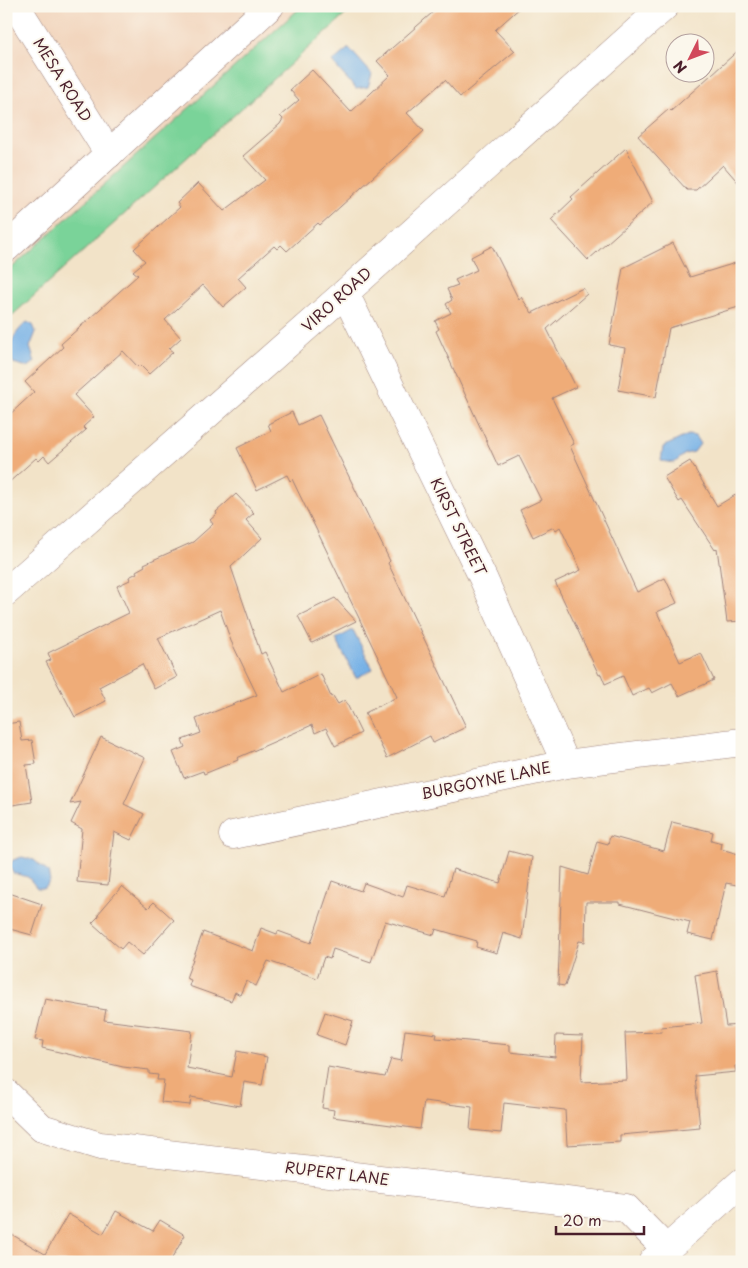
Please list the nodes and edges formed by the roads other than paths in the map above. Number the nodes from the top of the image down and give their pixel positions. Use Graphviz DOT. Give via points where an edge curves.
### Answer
graph roads {
  1 [pos="16,6"];
  2 [pos="270,6"];
  3 [pos="665,6"];
  4 [pos="109,154"];
  5 [pos="6,248"];
  6 [pos="345,293"];
  7 [pos="6,592"];
  8 [pos="742,742"];
  9 [pos="566,764"];
  10 [pos="233,835"];
  11 [pos="6,1093"];
  12 [pos="742,1182"];
  13 [pos="659,1256"];
  1 -- 4 [label="street, MESA ROAD"];
  2 -- 4 [label="street"];
  3 -- 6 [label="street, VIRO ROAD"];
  4 -- 5 [label="street"];
  6 -- 7 [label="street, VIRO ROAD"];
  6 -- 9 [label="street, KIRST STREET" via="483,578"];
  8 -- 9 [label="street, BURGOYNE LANE"];
  9 -- 10 [label="street, BURGOYNE LANE"];
  11 -- 13 [label="street, RUPERT LANE" via="42,1128 100,1146 626,1208"];
  12 -- 13 [label="street"];
}
